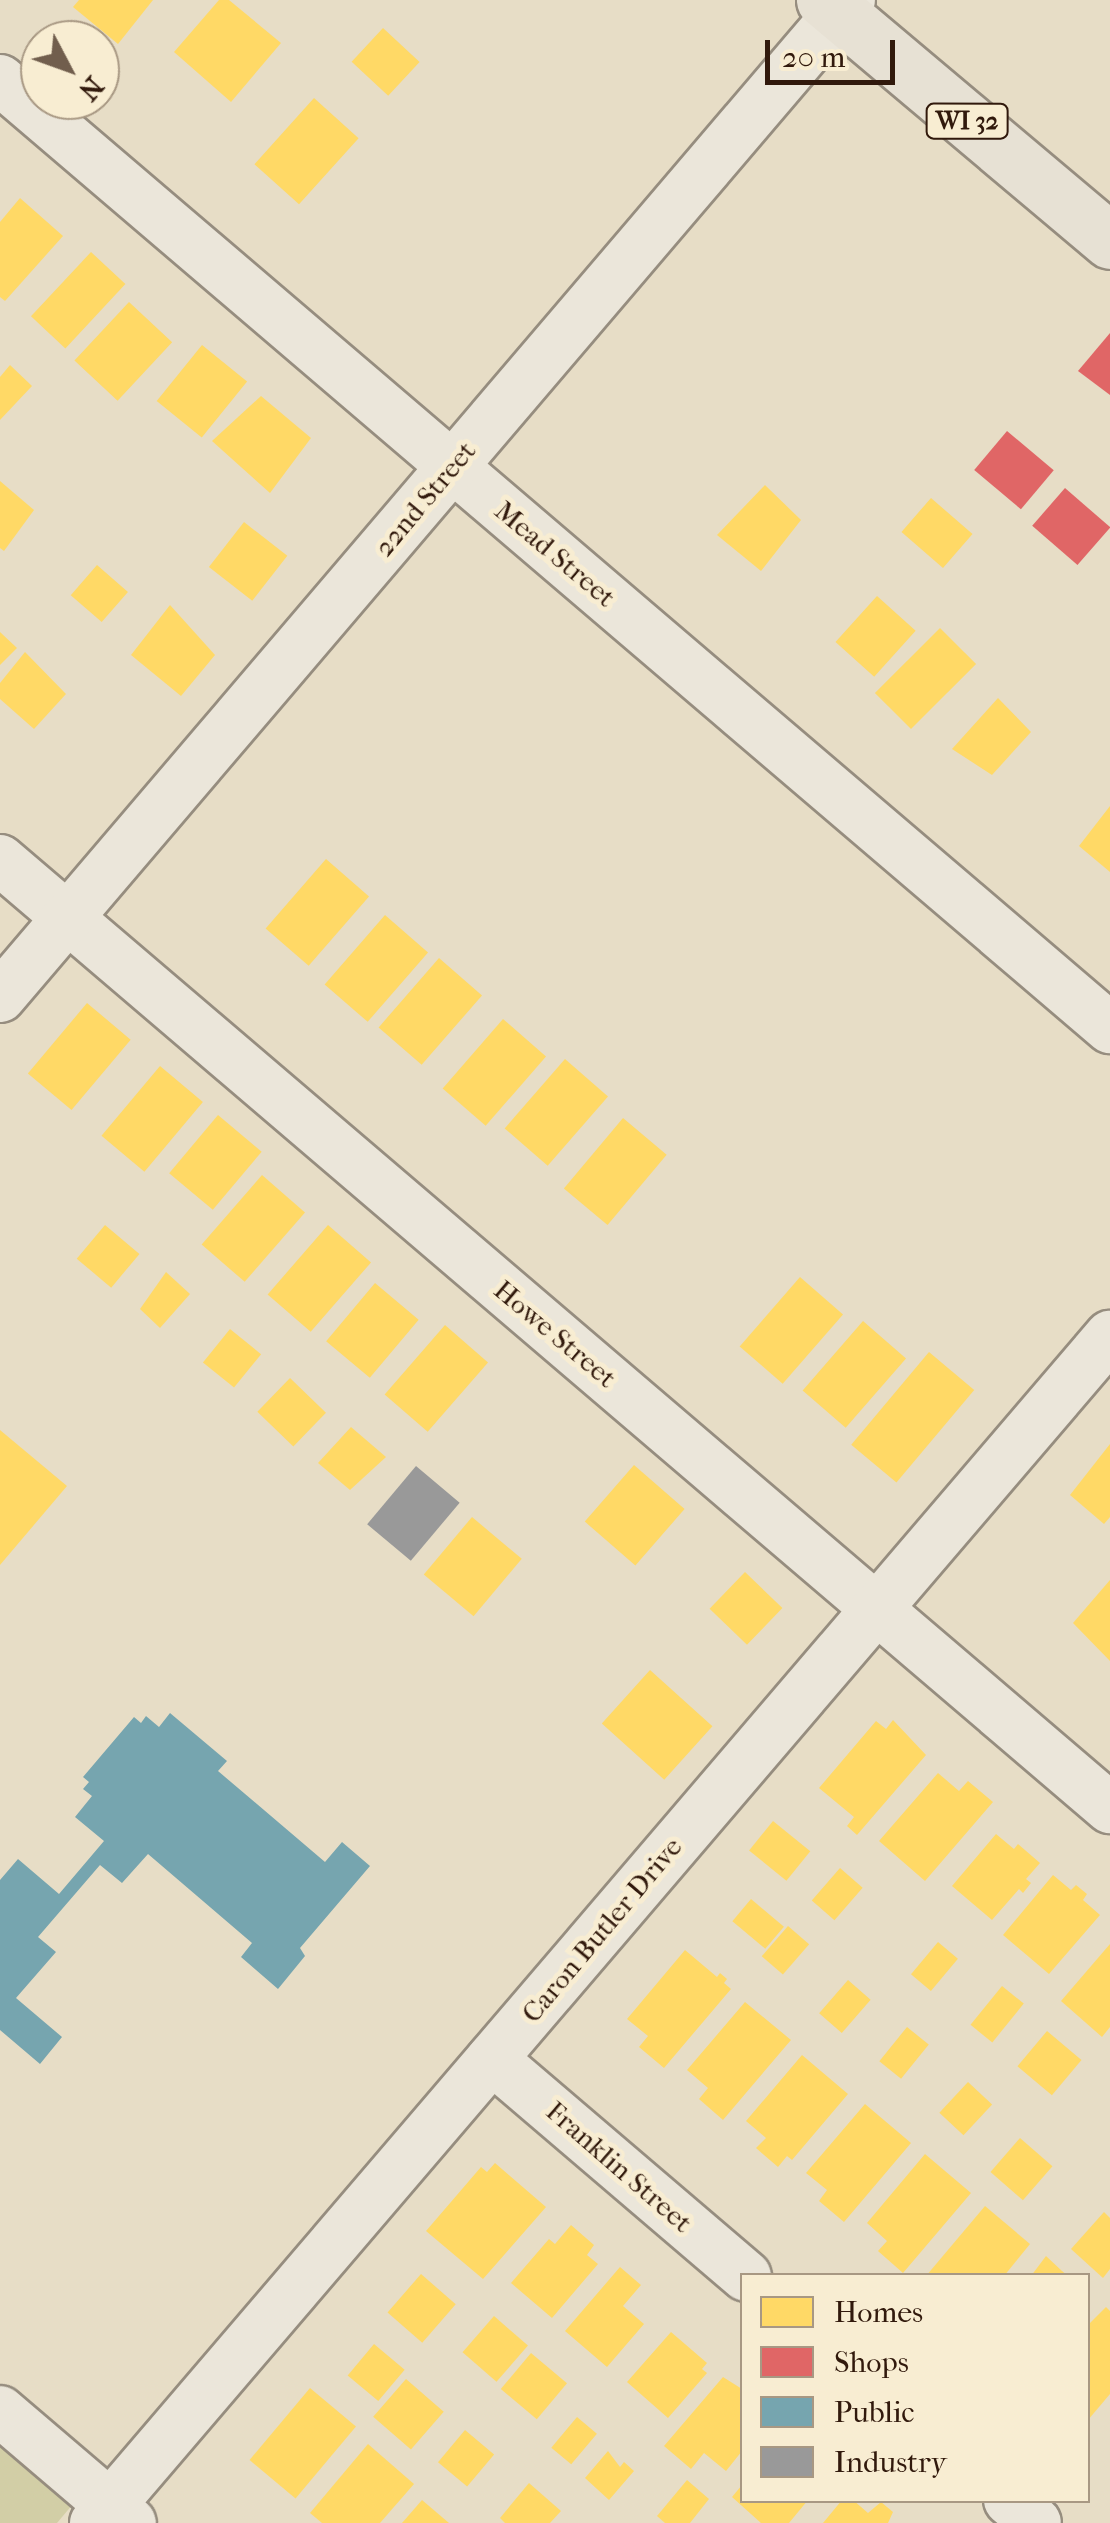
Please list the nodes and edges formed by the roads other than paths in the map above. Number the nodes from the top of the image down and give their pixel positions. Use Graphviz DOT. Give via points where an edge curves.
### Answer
graph roads {
  1 [pos="837,4"];
  2 [pos="0,80"];
  3 [pos="1110,241"];
  4 [pos="452,466"];
  5 [pos="0,860"];
  6 [pos="68,918"];
  7 [pos="0,997"];
  8 [pos="1110,1028"];
  9 [pos="1110,1336"];
  10 [pos="877,1609"];
  11 [pos="1110,1808"];
  12 [pos="492,2059"];
  13 [pos="742,2273"];
  14 [pos="0,2411"];
  15 [pos="1013,2503"];
  16 [pos="112,2517"];
  17 [pos="1036,2523"];
  1 -- 3 [label="main road, WI 32"];
  1 -- 4 [label="street, 22nd Street"];
  2 -- 4 [label="street, Mead Street"];
  4 -- 6 [label="street, 22nd Street"];
  4 -- 8 [label="street, Mead Street"];
  5 -- 6 [label="street, Howe Street"];
  6 -- 7 [label="street, 22nd Street"];
  6 -- 10 [label="street, Howe Street"];
  9 -- 10 [label="street, Caron Butler Drive"];
  10 -- 11 [label="street, Howe Street"];
  10 -- 12 [label="street, Caron Butler Drive"];
  12 -- 13 [label="street, Franklin Street"];
  12 -- 16 [label="street, Caron Butler Drive"];
  14 -- 16 [label="street"];
  15 -- 17 [label="street"];
}
